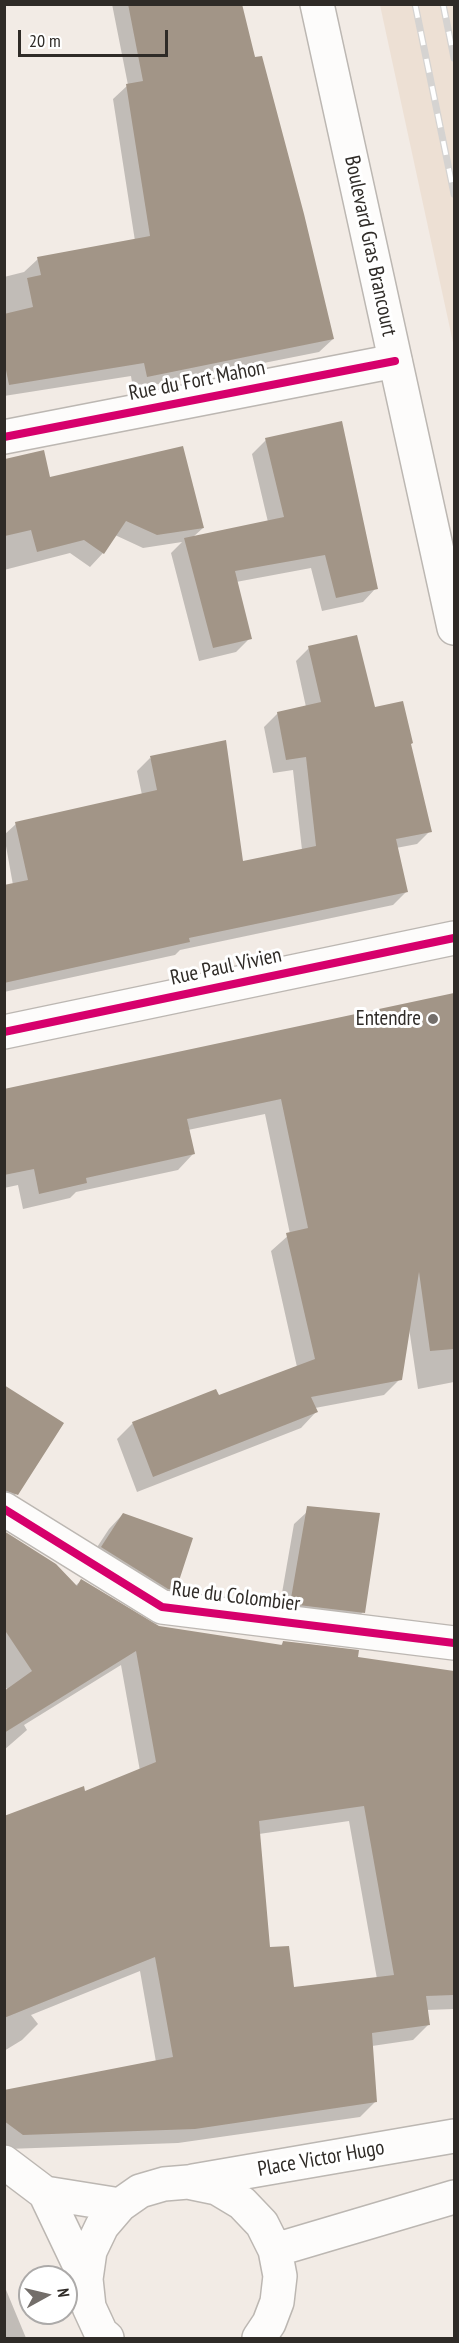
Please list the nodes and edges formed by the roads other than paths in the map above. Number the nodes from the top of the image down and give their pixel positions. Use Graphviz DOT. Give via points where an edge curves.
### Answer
graph roads {
  1 [pos="317,4"];
  2 [pos="395,361"];
  3 [pos="4,437"];
  4 [pos="454,628"];
  5 [pos="454,938"];
  6 [pos="4,1032"];
  7 [pos="4,1509"];
  8 [pos="454,1643"];
  9 [pos="454,2136"];
  10 [pos="4,2162"];
  11 [pos="188,2182"];
  12 [pos="45,2193"];
  13 [pos="454,2197"];
  14 [pos="120,2205"];
  15 [pos="275,2250"];
  16 [pos="86,2279"];
  17 [pos="276,2302"];
  18 [pos="107,2338"];
  19 [pos="259,2338"];
  20 [pos="275,2338"];
  1 -- 2 [label="main road, Boulevard Gras Brancourt"];
  2 -- 3 [label="main road, Rue du Fort Mahon"];
  2 -- 4 [label="main road, Boulevard Gras Brancourt"];
  5 -- 6 [label="main road, Rue Paul Vivien"];
  7 -- 8 [label="main road, Rue du Colombier" via="162,1607"];
  9 -- 11 [label="main road, Place Victor Hugo"];
  10 -- 12 [label="main road"];
  11 -- 14 [label="main road, Place Victor Hugo" via="148,2189"];
  11 -- 15 [label="main road" via="217,2188 242,2203 262,2224"];
  12 -- 14 [label="main road"];
  12 -- 16 [label="main road"];
  13 -- 15 [label="main road"];
  14 -- 16 [label="main road" via="98,2234 90,2252"];
  15 -- 17 [label="main road" via="280,2276"];
  16 -- 18 [label="main road" via="89,2307"];
  17 -- 19 [label="main road"];
  17 -- 20 [label="main road"];
}
